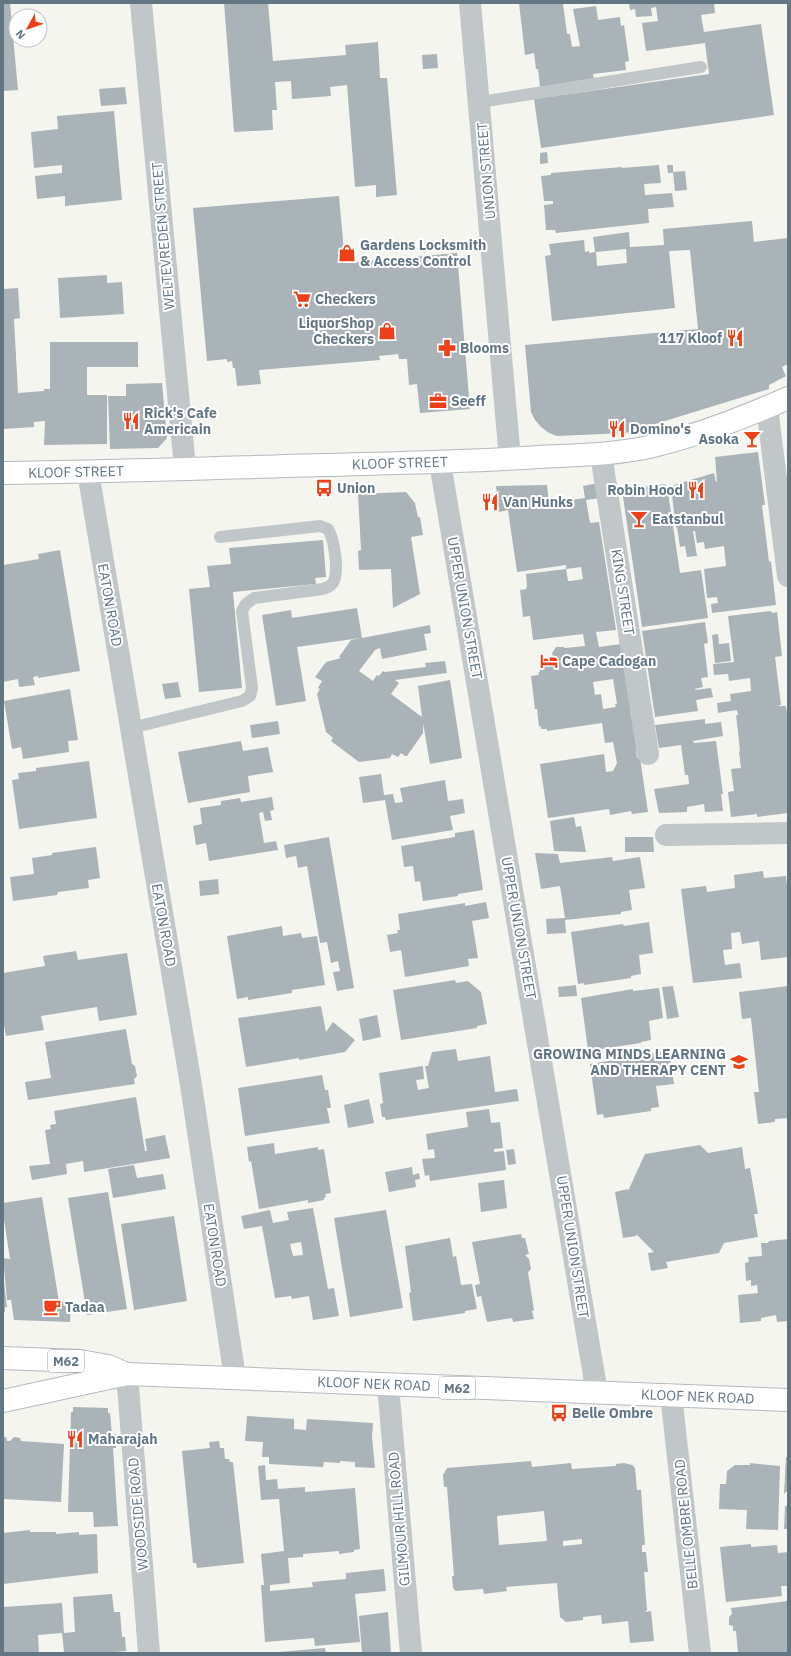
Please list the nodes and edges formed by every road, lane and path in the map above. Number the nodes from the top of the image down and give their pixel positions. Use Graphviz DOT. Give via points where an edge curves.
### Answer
graph roads {
  1 [pos="141,3"];
  2 [pos="470,3"];
  3 [pos="700,67"];
  4 [pos="480,102"];
  5 [pos="788,398"];
  6 [pos="767,407"];
  7 [pos="601,454"];
  8 [pos="510,459"];
  9 [pos="440,463"];
  10 [pos="185,468"];
  11 [pos="88,472"];
  12 [pos="3,473"];
  13 [pos="220,537"];
  14 [pos="788,576"];
  15 [pos="131,728"];
  16 [pos="648,754"];
  17 [pos="788,833"];
  18 [pos="666,835"];
  19 [pos="3,1358"];
  20 [pos="127,1374"];
  21 [pos="235,1378"];
  22 [pos="388,1385"];
  23 [pos="597,1393"];
  24 [pos="672,1395"];
  25 [pos="10,1396"];
  26 [pos="788,1400"];
  27 [pos="149,1653"];
  28 [pos="411,1653"];
  29 [pos="700,1653"];
  1 -- 10 [label="street, WELTEVREDEN STREET"];
  2 -- 4 [label="street, UNION STREET"];
  3 -- 4 [label="lane"];
  4 -- 8 [label="street, UNION STREET"];
  5 -- 6 [label="main road, KLOOF STREET"];
  6 -- 7 [label="main road, KLOOF STREET" via="684,438"];
  6 -- 14 [label="street"];
  7 -- 8 [label="main road, KLOOF STREET"];
  7 -- 16 [label="street, KING STREET"];
  8 -- 9 [label="main road, KLOOF STREET"];
  9 -- 10 [label="main road, KLOOF STREET"];
  9 -- 23 [label="street, UPPER UNION STREET"];
  10 -- 11 [label="main road, KLOOF STREET"];
  11 -- 12 [label="main road, KLOOF STREET"];
  11 -- 15 [label="street, EATON ROAD"];
  13 -- 15 [label="lane" via="320,526 328,529 332,536 337,575 332,585 323,589 254,598 246,604 242,611 252,688 250,696 242,701"];
  15 -- 21 [label="street, EATON ROAD" via="192,1085"];
  17 -- 18 [label="street"];
  19 -- 20 [label="main road, M62" via="80,1361 108,1366"];
  20 -- 21 [label="main road, KLOOF NEK ROAD / M62"];
  20 -- 25 [label="main road, M62"];
  20 -- 27 [label="street, WOODSIDE ROAD"];
  21 -- 22 [label="main road, KLOOF NEK ROAD / M62"];
  22 -- 23 [label="main road, KLOOF NEK ROAD / M62"];
  22 -- 28 [label="street, GILMOUR HILL ROAD"];
  23 -- 24 [label="main road, KLOOF NEK ROAD / M62"];
  24 -- 26 [label="main road, KLOOF NEK ROAD / M62"];
  24 -- 29 [label="street, BELLE OMBRE ROAD"];
}
